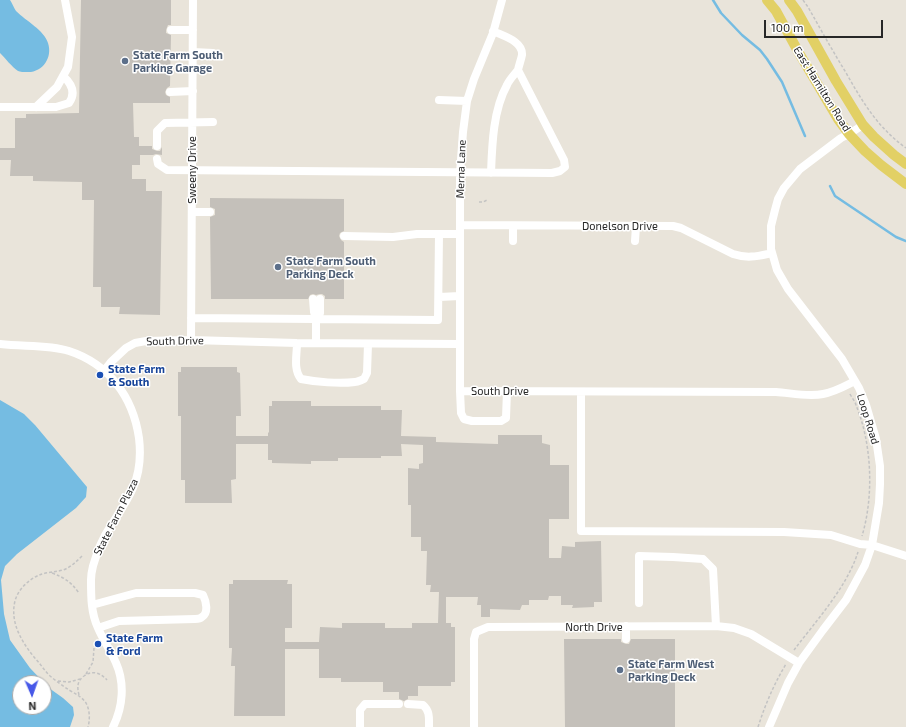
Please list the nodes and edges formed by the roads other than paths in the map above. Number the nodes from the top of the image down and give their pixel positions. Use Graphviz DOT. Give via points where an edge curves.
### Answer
graph roads {
  1 [pos="65,0"];
  2 [pos="193,0"];
  3 [pos="502,0"];
  4 [pos="767,0"];
  5 [pos="788,0"];
  6 [pos="171,30"];
  7 [pos="193,30"];
  8 [pos="493,31"];
  9 [pos="193,52"];
  10 [pos="214,53"];
  11 [pos="518,70"];
  12 [pos="63,76"];
  13 [pos="193,91"];
  14 [pos="170,92"];
  15 [pos="439,100"];
  16 [pos="467,101"];
  17 [pos="0,107"];
  18 [pos="36,107"];
  19 [pos="192,122"];
  20 [pos="213,122"];
  21 [pos="863,124"];
  22 [pos="849,134"];
  23 [pos="157,146"];
  24 [pos="157,159"];
  25 [pos="906,164"];
  26 [pos="192,170"];
  27 [pos="460,173"];
  28 [pos="491,173"];
  29 [pos="906,184"];
  30 [pos="192,212"];
  31 [pos="210,212"];
  32 [pos="460,225"];
  33 [pos="513,226"];
  34 [pos="636,226"];
  35 [pos="439,234"];
  36 [pos="460,234"];
  37 [pos="344,236"];
  38 [pos="512,241"];
  39 [pos="635,241"];
  40 [pos="772,253"];
  41 [pos="460,296"];
  42 [pos="439,297"];
  43 [pos="317,299"];
  44 [pos="192,318"];
  45 [pos="316,319"];
  46 [pos="191,340"];
  47 [pos="297,343"];
  48 [pos="316,343"];
  49 [pos="0,344"];
  50 [pos="368,344"];
  51 [pos="460,344"];
  52 [pos="104,371"];
  53 [pos="855,381"];
  54 [pos="460,391"];
  55 [pos="507,391"];
  56 [pos="581,392"];
  57 [pos="872,545"];
  58 [pos="906,556"];
  59 [pos="639,603"];
  60 [pos="92,605"];
  61 [pos="626,626"];
  62 [pos="716,626"];
  63 [pos="98,628"];
  64 [pos="626,639"];
  65 [pos="799,663"];
  66 [pos="399,704"];
  67 [pos="408,704"];
  68 [pos="115,727"];
  69 [pos="360,727"];
  70 [pos="429,727"];
  71 [pos="474,727"];
  72 [pos="769,727"];
  1 -- 12 [label="street" via="72,37 68,68"];
  2 -- 7 [label="street, Sweeny Drive"];
  3 -- 8 [label="street, Merna Lane"];
  4 -- 22 [label="main road, East Hamilton Road"];
  5 -- 21 [label="main road, East Hamilton Road" via="797,11"];
  6 -- 7 [label="street"];
  7 -- 9 [label="street, Sweeny Drive"];
  8 -- 11 [label="street" via="514,41 520,47 522,54"];
  8 -- 16 [label="street, Merna Lane"];
  9 -- 10 [label="street"];
  9 -- 13 [label="street, Sweeny Drive"];
  11 -- 28 [label="street" via="507,85 498,107"];
  11 -- 28 [label="street" via="564,160 565,167 552,173"];
  12 -- 18 [label="street" via="57,87"];
  12 -- 18 [label="street" via="69,81 73,91 69,103 56,107"];
  13 -- 14 [label="street"];
  13 -- 19 [label="street, Sweeny Drive"];
  15 -- 16 [label="street"];
  16 -- 27 [label="street, Merna Lane"];
  17 -- 18 [label="street"];
  19 -- 20 [label="street"];
  19 -- 23 [label="street" via="165,123 157,131"];
  19 -- 26 [label="street, Sweeny Drive"];
  21 -- 22 [label="street, Loop Road"];
  21 -- 25 [label="main road, East Hamilton Road" via="874,137"];
  22 -- 29 [label="main road, East Hamilton Road" via="881,165"];
  22 -- 40 [label="street, Loop Road" via="800,169 784,188 774,210 771,226"];
  24 -- 26 [label="street" via="158,164 167,170"];
  26 -- 27 [label="street"];
  26 -- 30 [label="street, Sweeny Drive"];
  27 -- 28 [label="street"];
  27 -- 32 [label="street, Merna Lane"];
  30 -- 31 [label="street"];
  30 -- 44 [label="street, Sweeny Drive"];
  32 -- 33 [label="street, Donelson Drive"];
  32 -- 36 [label="street, Merna Lane"];
  33 -- 34 [label="street, Donelson Drive"];
  33 -- 38 [label="street"];
  34 -- 39 [label="street"];
  34 -- 40 [label="street, Donelson Drive" via="681,228 741,257"];
  35 -- 36 [label="street"];
  35 -- 37 [label="street" via="393,237"];
  35 -- 42 [label="street"];
  36 -- 41 [label="street, Merna Lane"];
  40 -- 53 [label="street, Loop Road" via="777,270 788,289 842,359"];
  41 -- 42 [label="street"];
  41 -- 51 [label="street, Merna Lane"];
  42 -- 45 [label="street" via="438,320"];
  43 -- 45 [label="street" via="314,312"];
  44 -- 45 [label="street"];
  44 -- 46 [label="street, Sweeny Drive"];
  45 -- 48 [label="street"];
  46 -- 47 [label="street, South Drive"];
  46 -- 52 [label="street, South Drive" via="135,343 126,348"];
  47 -- 48 [label="street, South Drive"];
  47 -- 50 [label="street" via="296,367 301,379 335,382 356,382 364,379 367,373"];
  48 -- 50 [label="street, South Drive"];
  49 -- 52 [label="street, State Farm Plaza" via="60,349 80,356"];
  50 -- 51 [label="street, South Drive"];
  51 -- 54 [label="street, South Drive"];
  52 -- 60 [label="street, State Farm Plaza" via="125,395 138,426 141,448 134,488 97,551 91,578"];
  53 -- 56 [label="street, South Drive" via="837,390 814,395 776,392"];
  53 -- 57 [label="street, Loop Road" via="866,405 876,439 880,466 879,503"];
  54 -- 55 [label="street, South Drive"];
  54 -- 55 [label="street" via="461,413 464,419 472,421 501,421 506,418"];
  55 -- 56 [label="street, South Drive"];
  56 -- 57 [label="street" via="581,531 784,532 831,535"];
  57 -- 58 [label="street"];
  57 -- 65 [label="street, Loop Road" via="865,565 846,600"];
  59 -- 62 [label="street" via="638,556 703,559 714,569"];
  60 -- 63 [label="street, State Farm Plaza"];
  60 -- 63 [label="street" via="136,594 195,593 203,595 206,600 206,613 195,619 119,621"];
  61 -- 62 [label="street, North Drive"];
  61 -- 64 [label="street"];
  61 -- 71 [label="street, North Drive" via="488,627 476,632"];
  62 -- 65 [label="street, North Drive" via="734,628 751,634"];
  63 -- 68 [label="street, State Farm Plaza" via="116,662 121,678 121,702"];
  65 -- 72 [label="street, Loop Road"];
  66 -- 69 [label="street" via="365,704 360,710"];
  67 -- 70 [label="street" via="423,705 427,709"];
}
